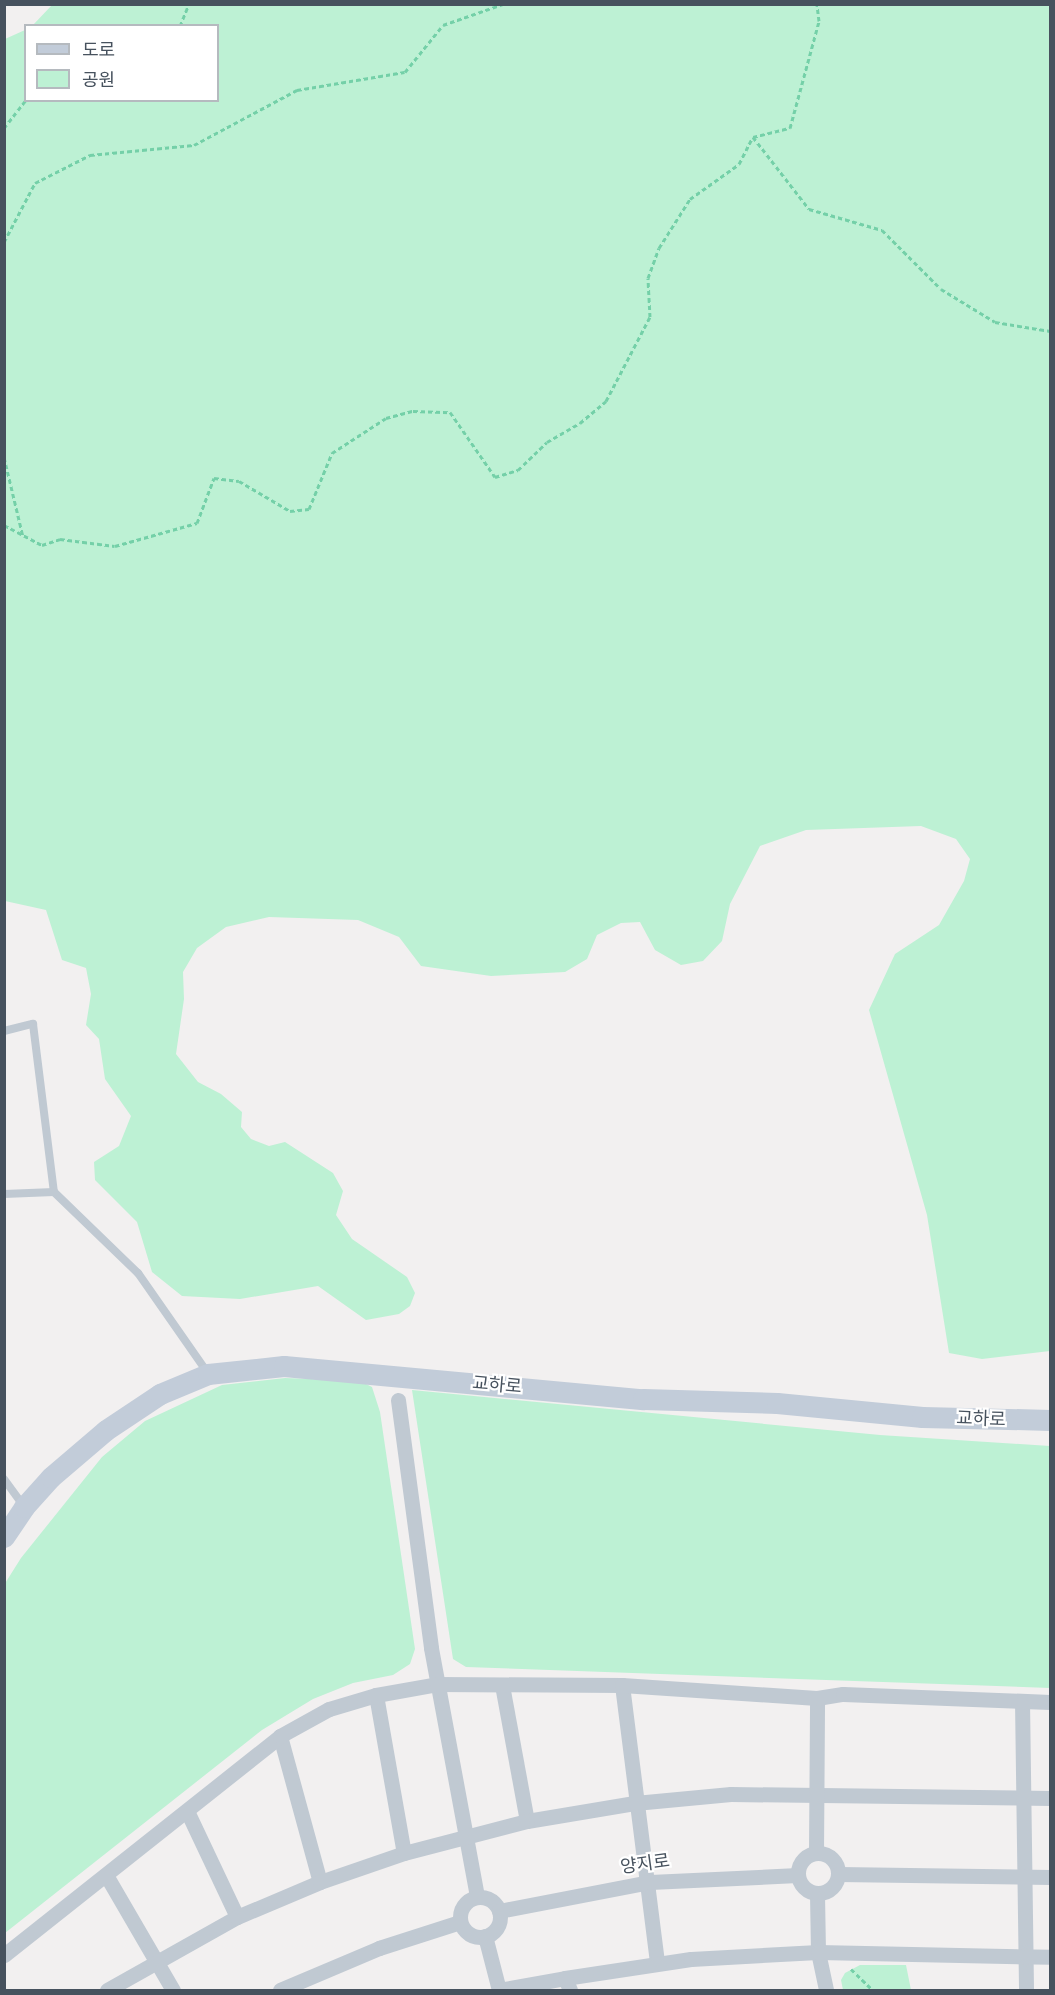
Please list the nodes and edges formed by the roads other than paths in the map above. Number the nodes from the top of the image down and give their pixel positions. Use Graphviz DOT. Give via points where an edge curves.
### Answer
graph roads {
  1 [pos="4,1031"];
  2 [pos="54,1192"];
  3 [pos="4,1194"];
  4 [pos="208,1374"];
  5 [pos="398,1401"];
  6 [pos="1050,1420"];
  7 [pos="4,1479"];
  8 [pos="24,1507"];
  9 [pos="4,1537"];
  10 [pos="437,1684"];
  11 [pos="502,1685"];
  12 [pos="622,1685"];
  13 [pos="376,1695"];
  14 [pos="817,1698"];
  15 [pos="1022,1701"];
  16 [pos="1050,1702"];
  17 [pos="280,1736"];
  18 [pos="817,1793"];
  19 [pos="1023,1797"];
  20 [pos="1050,1798"];
  21 [pos="635,1803"];
  22 [pos="187,1811"];
  23 [pos="527,1821"];
  24 [pos="466,1836"];
  25 [pos="404,1853"];
  26 [pos="816,1853"];
  27 [pos="838,1874"];
  28 [pos="106,1875"];
  29 [pos="798,1875"];
  30 [pos="1022,1877"];
  31 [pos="1050,1877"];
  32 [pos="320,1882"];
  33 [pos="646,1882"];
  34 [pos="817,1894"];
  35 [pos="477,1896"];
  36 [pos="499,1911"];
  37 [pos="237,1917"];
  38 [pos="460,1922"];
  39 [pos="485,1936"];
  40 [pos="818,1952"];
  41 [pos="4,1955"];
  42 [pos="1050,1957"];
  43 [pos="1023,1958"];
  44 [pos="156,1961"];
  45 [pos="657,1963"];
  46 [pos="568,1984"];
  47 [pos="107,1990"];
  48 [pos="173,1990"];
  49 [pos="280,1990"];
  50 [pos="499,1990"];
  51 [pos="826,1990"];
  52 [pos="1026,1990"];
  1 -- 2 [label="lane" via="33,1024"];
  2 -- 3 [label="lane"];
  2 -- 4 [label="lane" via="138,1273"];
  4 -- 6 [label="street, 교하로" via="284,1366 643,1399 777,1403 922,1417"];
  4 -- 8 [label="street, 교하로" via="160,1394 106,1430 51,1477"];
  5 -- 10 [label="street"];
  7 -- 8 [label="lane"];
  8 -- 9 [label="street, 교하로"];
  10 -- 11 [label="street"];
  10 -- 13 [label="street"];
  10 -- 24 [label="street"];
  11 -- 12 [label="street"];
  11 -- 23 [label="street"];
  12 -- 14 [label="street"];
  12 -- 21 [label="street"];
  13 -- 17 [label="street" via="329,1709"];
  13 -- 25 [label="street"];
  14 -- 15 [label="street" via="843,1694"];
  14 -- 18 [label="street"];
  15 -- 16 [label="street"];
  15 -- 19 [label="street"];
  17 -- 22 [label="street"];
  17 -- 32 [label="street"];
  18 -- 19 [label="street"];
  18 -- 21 [label="street" via="731,1794"];
  18 -- 26 [label="street"];
  19 -- 20 [label="street"];
  19 -- 30 [label="street"];
  21 -- 23 [label="street"];
  21 -- 33 [label="street"];
  22 -- 28 [label="street"];
  22 -- 37 [label="street"];
  23 -- 24 [label="street"];
  24 -- 25 [label="street"];
  24 -- 35 [label="street"];
  25 -- 32 [label="street"];
  26 -- 27 [label="street" via="829,1857"];
  26 -- 29 [label="street" via="803,1859"];
  27 -- 30 [label="street"];
  27 -- 34 [label="street" via="829,1890"];
  28 -- 41 [label="street"];
  28 -- 44 [label="street"];
  29 -- 33 [label="street, 양지로"];
  29 -- 34 [label="street" via="805,1890"];
  30 -- 31 [label="street"];
  30 -- 43 [label="street"];
  32 -- 37 [label="street"];
  33 -- 36 [label="street, 양지로"];
  33 -- 45 [label="street"];
  34 -- 40 [label="street"];
  35 -- 36 [label="street" via="491,1900"];
  35 -- 38 [label="street" via="461,1908"];
  36 -- 39 [label="street" via="496,1929"];
  37 -- 44 [label="street"];
  38 -- 39 [label="street" via="467,1933"];
  38 -- 49 [label="street" via="379,1948"];
  39 -- 50 [label="street"];
  40 -- 43 [label="street"];
  40 -- 45 [label="street"];
  40 -- 51 [label="street"];
  42 -- 43 [label="street"];
  43 -- 52 [label="street"];
  44 -- 47 [label="street"];
  44 -- 48 [label="street"];
  45 -- 46 [label="street"];
  46 -- 50 [label="street"];
}
